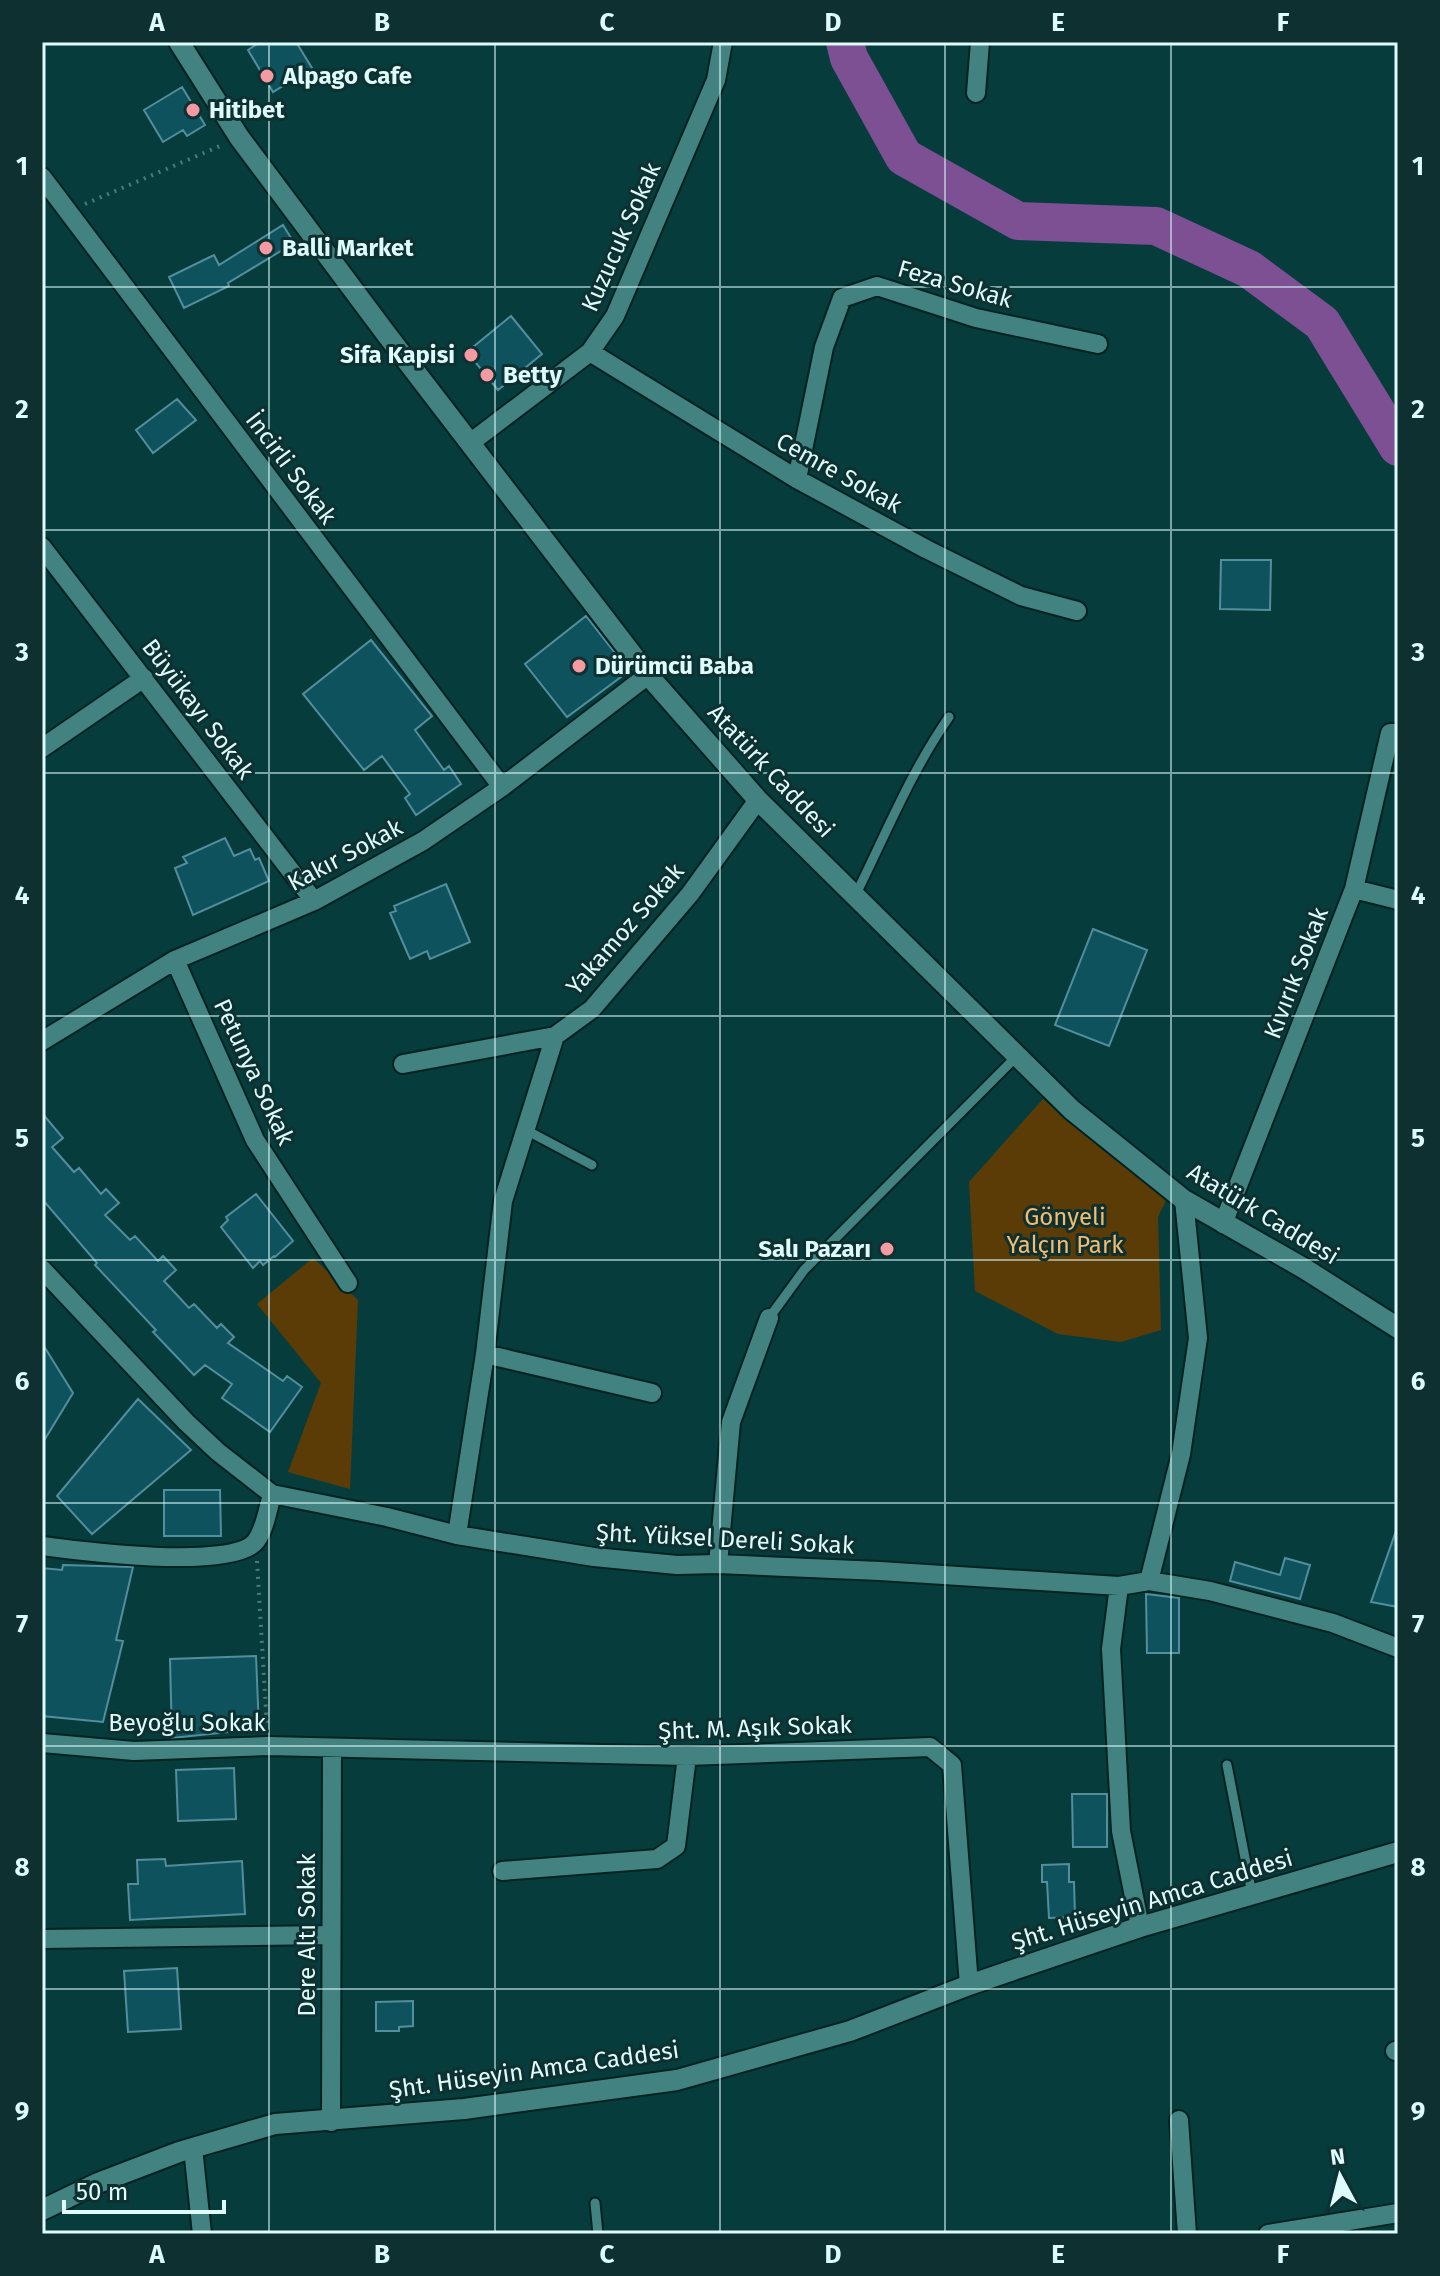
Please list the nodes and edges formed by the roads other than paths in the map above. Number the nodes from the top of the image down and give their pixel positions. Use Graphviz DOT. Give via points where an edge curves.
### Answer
graph roads {
  1 [pos="179,42"];
  2 [pos="723,42"];
  3 [pos="980,42"];
  4 [pos="976,93"];
  5 [pos="42,177"];
  6 [pos="1098,344"];
  7 [pos="590,352"];
  8 [pos="470,443"];
  9 [pos="797,479"];
  10 [pos="42,547"];
  11 [pos="1077,611"];
  12 [pos="648,675"];
  13 [pos="144,678"];
  14 [pos="949,717"];
  15 [pos="1394,733"];
  16 [pos="42,748"];
  17 [pos="502,787"];
  18 [pos="758,800"];
  19 [pos="1354,889"];
  20 [pos="855,896"];
  21 [pos="1398,900"];
  22 [pos="314,901"];
  23 [pos="175,960"];
  24 [pos="555,1036"];
  25 [pos="42,1041"];
  26 [pos="1016,1057"];
  27 [pos="403,1064"];
  28 [pos="524,1129"];
  29 [pos="592,1165"];
  30 [pos="1184,1200"];
  31 [pos="1223,1224"];
  32 [pos="42,1269"];
  33 [pos="348,1283"];
  34 [pos="769,1318"];
  35 [pos="1398,1328"];
  36 [pos="485,1354"];
  37 [pos="652,1393"];
  38 [pos="272,1494"];
  39 [pos="457,1535"];
  40 [pos="42,1546"];
  41 [pos="718,1564"];
  42 [pos="1149,1581"];
  43 [pos="1119,1586"];
  44 [pos="1398,1648"];
  45 [pos="42,1743"];
  46 [pos="332,1749"];
  47 [pos="687,1756"];
  48 [pos="1227,1765"];
  49 [pos="1398,1852"];
  50 [pos="502,1871"];
  51 [pos="1252,1894"];
  52 [pos="1140,1927"];
  53 [pos="331,1935"];
  54 [pos="42,1939"];
  55 [pos="969,1985"];
  56 [pos="1179,2120"];
  57 [pos="331,2122"];
  58 [pos="193,2148"];
  59 [pos="595,2203"];
  60 [pos="42,2210"];
  61 [pos="1398,2213"];
  62 [pos="202,2234"];
  63 [pos="598,2234"];
  64 [pos="1187,2234"];
  65 [pos="1268,2234"];
  1 -- 8 [label="main road, Atatürk Caddesi" via="239,137"];
  2 -- 7 [label="street, Kuzucuk Sokak" via="716,80 615,316"];
  3 -- 4 [label="street"];
  5 -- 17 [label="street, İncirli Sokak"];
  6 -- 9 [label="street, Feza Sokak" via="976,318 877,286 842,298 824,347"];
  7 -- 8 [label="street, Kuzucuk Sokak"];
  7 -- 9 [label="street, Cemre Sokak"];
  8 -- 12 [label="main road, Atatürk Caddesi"];
  9 -- 11 [label="street, Cemre Sokak" via="1021,596"];
  10 -- 13 [label="street, Büyükayı Sokak"];
  12 -- 17 [label="street, Kakır Sokak"];
  12 -- 18 [label="main road, Atatürk Caddesi"];
  13 -- 16 [label="street"];
  13 -- 22 [label="street, Büyükayı Sokak"];
  14 -- 20 [label="lane" via="930,744"];
  15 -- 19 [label="street, Kıvırık Sokak"];
  17 -- 22 [label="street, Kakır Sokak" via="423,841"];
  18 -- 20 [label="main road, Atatürk Caddesi"];
  18 -- 24 [label="street, Yakamoz Sokak" via="690,894 592,1009"];
  19 -- 21 [label="street"];
  19 -- 31 [label="street, Kıvırık Sokak"];
  20 -- 26 [label="main road, Atatürk Caddesi"];
  22 -- 23 [label="street, Kakır Sokak"];
  23 -- 25 [label="street, Kakır Sokak"];
  23 -- 33 [label="street, Petunya Sokak" via="255,1140"];
  24 -- 27 [label="street, Yakamoz Sokak"];
  24 -- 28 [label="street"];
  26 -- 30 [label="main road, Atatürk Caddesi" via="1072,1110"];
  26 -- 34 [label="lane" via="804,1270"];
  28 -- 29 [label="lane"];
  28 -- 36 [label="street" via="503,1201"];
  30 -- 31 [label="main road, Atatürk Caddesi"];
  30 -- 42 [label="street" via="1198,1338 1181,1454"];
  31 -- 35 [label="main road, Atatürk Caddesi"];
  32 -- 38 [label="street, Şht. Yüksel Dereli Sokak" via="186,1422"];
  34 -- 41 [label="street" via="731,1422"];
  36 -- 37 [label="street"];
  36 -- 39 [label="street"];
  38 -- 39 [label="street, Şht. Yüksel Dereli Sokak"];
  38 -- 40 [label="street" via="256,1542 241,1552 183,1558"];
  39 -- 41 [label="street, Şht. Yüksel Dereli Sokak" via="594,1557"];
  41 -- 43 [label="street, Şht. Yüksel Dereli Sokak"];
  42 -- 43 [label="street, Şht. Yüksel Dereli Sokak"];
  42 -- 44 [label="street, Şht. Yüksel Dereli Sokak" via="1333,1623"];
  43 -- 52 [label="street" via="1111,1649 1121,1831"];
  45 -- 46 [label="street, Beyoğlu Sokak" via="134,1751"];
  46 -- 47 [label="street, Şht. M. Aşık Sokak"];
  46 -- 53 [label="street, Dere Altı Sokak"];
  47 -- 50 [label="street" via="676,1846 657,1859"];
  47 -- 55 [label="street, Şht. M. Aşık Sokak" via="930,1747 952,1765"];
  48 -- 51 [label="lane"];
  49 -- 51 [label="main road, Şht. Hüseyin Amca Caddesi"];
  51 -- 52 [label="main road, Şht. Hüseyin Amca Caddesi"];
  52 -- 55 [label="main road, Şht. Hüseyin Amca Caddesi"];
  53 -- 54 [label="street"];
  53 -- 57 [label="street, Dere Altı Sokak"];
  55 -- 57 [label="main road, Şht. Hüseyin Amca Caddesi" via="850,2031 677,2080"];
  56 -- 64 [label="street"];
  57 -- 58 [label="main road, Şht. Hüseyin Amca Caddesi" via="275,2124"];
  58 -- 60 [label="main road, Şht. Hüseyin Amca Caddesi"];
  58 -- 62 [label="street"];
  59 -- 63 [label="lane"];
  61 -- 65 [label="street"];
}
